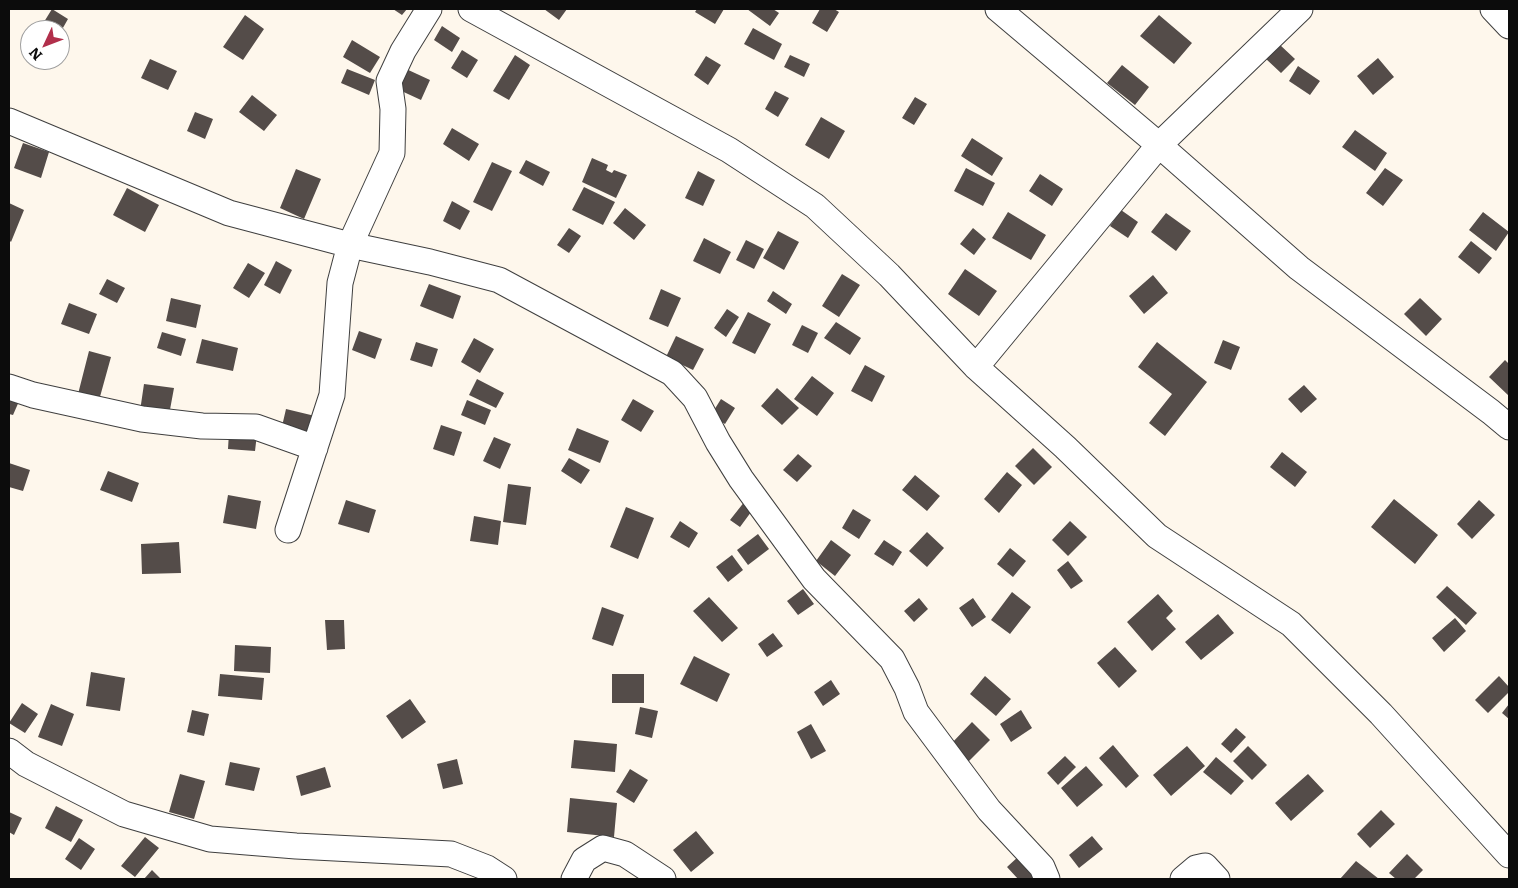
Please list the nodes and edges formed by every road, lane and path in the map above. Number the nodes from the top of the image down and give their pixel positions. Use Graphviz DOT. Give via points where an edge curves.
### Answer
graph roads {
  1 [pos="429,9"];
  2 [pos="471,9"];
  3 [pos="998,9"];
  4 [pos="1300,9"];
  5 [pos="1494,9"];
  6 [pos="1509,26"];
  7 [pos="9,121"];
  8 [pos="1159,145"];
  9 [pos="350,245"];
  10 [pos="976,367"];
  11 [pos="9,387"];
  12 [pos="1509,427"];
  13 [pos="314,448"];
  14 [pos="288,530"];
  15 [pos="9,751"];
  16 [pos="1505,841"];
  17 [pos="504,879"];
  18 [pos="574,879"];
  19 [pos="663,879"];
  20 [pos="1048,879"];
  21 [pos="1183,879"];
  22 [pos="1217,879"];
  1 -- 9 [label="street" via="389,81 393,109 392,153"];
  2 -- 10 [label="street" via="729,150 815,206 889,275"];
  3 -- 8 [label="street"];
  4 -- 8 [label="street"];
  5 -- 6 [label="street"];
  7 -- 9 [label="street" via="229,213"];
  8 -- 10 [label="street"];
  8 -- 12 [label="street" via="1299,268"];
  9 -- 13 [label="street" via="340,283 332,395"];
  9 -- 20 [label="street" via="500,280 672,373 695,398 741,479 814,579 892,659 916,712 989,810 1042,867"];
  10 -- 16 [label="street" via="1157,536 1291,624"];
  11 -- 13 [label="street" via="142,419 202,426 256,427"];
  13 -- 14 [label="street"];
  15 -- 17 [label="street" via="26,764 124,814 210,839 451,854 487,868"];
  18 -- 19 [label="street" via="584,860 603,848 625,854"];
  21 -- 22 [label="street" via="1196,868 1205,866"];
}
